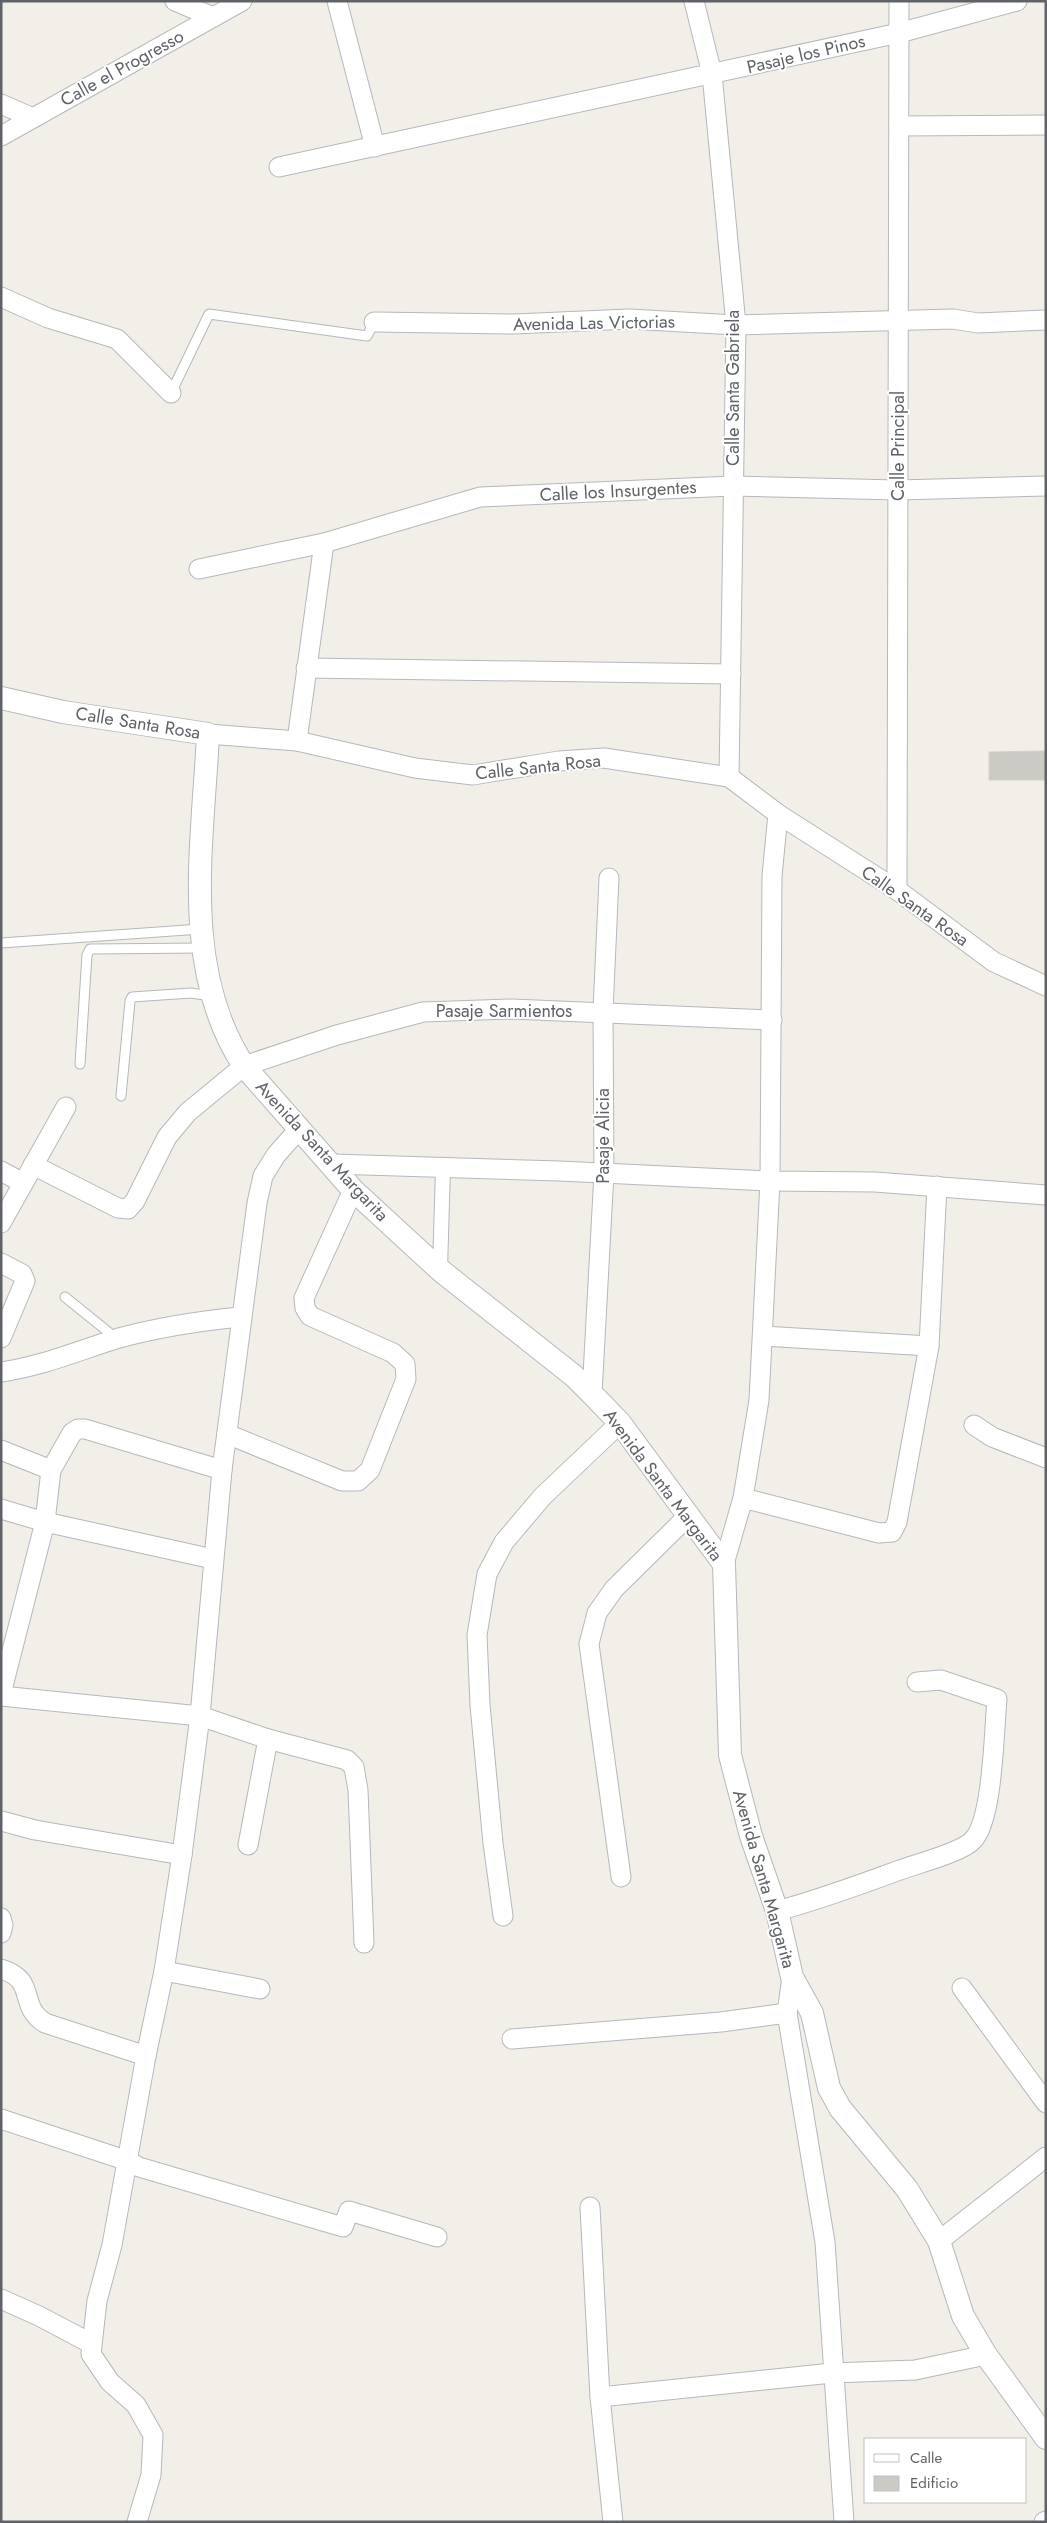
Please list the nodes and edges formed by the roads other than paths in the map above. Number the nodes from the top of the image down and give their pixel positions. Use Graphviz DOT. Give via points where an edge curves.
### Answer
graph roads {
  1 [pos="176,1"];
  2 [pos="242,1"];
  3 [pos="337,1"];
  4 [pos="694,1"];
  5 [pos="899,1"];
  6 [pos="1017,1"];
  7 [pos="213,17"];
  8 [pos="899,33"];
  9 [pos="712,74"];
  10 [pos="1,104"];
  11 [pos="33,118"];
  12 [pos="899,126"];
  13 [pos="1046,126"];
  14 [pos="1,136"];
  15 [pos="375,147"];
  16 [pos="279,167"];
  17 [pos="1,297"];
  18 [pos="1046,320"];
  19 [pos="898,321"];
  20 [pos="374,322"];
  21 [pos="736,325"];
  22 [pos="171,393"];
  23 [pos="733,486"];
  24 [pos="1046,486"];
  25 [pos="898,490"];
  26 [pos="324,543"];
  27 [pos="199,569"];
  28 [pos="306,668"];
  29 [pos="730,674"];
  30 [pos="1,698"];
  31 [pos="208,734"];
  32 [pos="297,741"];
  33 [pos="729,777"];
  34 [pos="778,814"];
  35 [pos="609,878"];
  36 [pos="896,890"];
  37 [pos="202,938"];
  38 [pos="1,943"];
  39 [pos="1046,986"];
  40 [pos="211,996"];
  41 [pos="603,1011"];
  42 [pos="772,1020"];
  43 [pos="80,1064"];
  44 [pos="244,1066"];
  45 [pos="121,1096"];
  46 [pos="66,1107"];
  47 [pos="298,1129"];
  48 [pos="332,1164"];
  49 [pos="33,1165"];
  50 [pos="443,1167"];
  51 [pos="1,1171"];
  52 [pos="604,1173"];
  53 [pos="770,1181"];
  54 [pos="24,1183"];
  55 [pos="937,1186"];
  56 [pos="353,1190"];
  57 [pos="1046,1195"];
  58 [pos="1,1223"];
  59 [pos="1,1263"];
  60 [pos="440,1270"];
  61 [pos="65,1297"];
  62 [pos="240,1317"];
  63 [pos="763,1336"];
  64 [pos="1,1338"];
  65 [pos="116,1339"];
  66 [pos="929,1346"];
  67 [pos="1,1372"];
  68 [pos="592,1394"];
  69 [pos="620,1423"];
  70 [pos="974,1425"];
  71 [pos="228,1434"];
  72 [pos="1,1450"];
  73 [pos="1046,1458"];
  74 [pos="51,1470"];
  75 [pos="222,1470"];
  76 [pos="743,1498"];
  77 [pos="1,1509"];
  78 [pos="688,1516"];
  79 [pos="45,1522"];
  80 [pos="213,1559"];
  81 [pos="724,1564"];
  82 [pos="917,1682"];
  83 [pos="1,1695"];
  84 [pos="200,1716"];
  85 [pos="268,1739"];
  86 [pos="1,1821"];
  87 [pos="248,1845"];
  88 [pos="182,1855"];
  89 [pos="621,1877"];
  90 [pos="777,1911"];
  91 [pos="503,1916"];
  92 [pos="1,1918"];
  93 [pos="1,1933"];
  94 [pos="364,1943"];
  95 [pos="1,1969"];
  96 [pos="164,1971"];
  97 [pos="792,1977"];
  98 [pos="962,1988"];
  99 [pos="260,1989"];
  100 [pos="788,2013"];
  101 [pos="512,2039"];
  102 [pos="146,2056"];
  103 [pos="1046,2103"];
  104 [pos="1,2119"];
  105 [pos="1046,2158"];
  106 [pos="128,2161"];
  107 [pos="590,2207"];
  108 [pos="437,2237"];
  109 [pos="939,2241"];
  110 [pos="1,2299"];
  111 [pos="92,2344"];
  112 [pos="986,2355"];
  113 [pos="832,2373"];
  114 [pos="600,2397"];
  115 [pos="1046,2438"];
  116 [pos="137,2522"];
  117 [pos="613,2522"];
  118 [pos="844,2522"];
  1 -- 7 [label="street"];
  2 -- 7 [label="street, Calle el Progresso"];
  3 -- 15 [label="street"];
  4 -- 9 [label="street, Calle Santa Gabriela"];
  5 -- 8 [label="street, Calle Principal"];
  6 -- 8 [label="street, Pasaje los Pinos"];
  7 -- 11 [label="street, Calle el Progresso"];
  8 -- 9 [label="street, Pasaje los Pinos"];
  8 -- 12 [label="street, Calle Principal"];
  9 -- 15 [label="street, Pasaje los Pinos"];
  9 -- 21 [label="street, Calle Santa Gabriela"];
  10 -- 11 [label="street"];
  11 -- 14 [label="street, Calle el Progresso"];
  12 -- 13 [label="street"];
  12 -- 19 [label="street, Calle Principal"];
  15 -- 16 [label="street, Pasaje los Pinos"];
  17 -- 22 [label="street" via="48,318 117,339"];
  18 -- 19 [label="street, Avenida Las Victorias" via="978,323 953,319"];
  19 -- 21 [label="street, Avenida Las Victorias"];
  19 -- 25 [label="street, Calle Principal"];
  20 -- 21 [label="street, Avenida Las Victorias" via="506,324 629,319"];
  20 -- 22 [label="lane, Avenida Las Victorias" via="367,336 209,314"];
  21 -- 23 [label="street, Calle Santa Gabriela"];
  23 -- 25 [label="street, Calle los Insurgentes"];
  23 -- 26 [label="street, Calle los Insurgentes" via="480,498"];
  23 -- 29 [label="street, Calle Santa Gabriela"];
  24 -- 25 [label="street, Calle los Insurgentes"];
  25 -- 36 [label="street, Calle Principal"];
  26 -- 27 [label="street, Calle los Insurgentes"];
  26 -- 28 [label="street"];
  28 -- 29 [label="street"];
  28 -- 32 [label="street"];
  29 -- 33 [label="street, Calle Santa Gabriela"];
  30 -- 31 [label="street, Calle Santa Rosa" via="63,712"];
  31 -- 32 [label="street, Calle Santa Rosa"];
  31 -- 37 [label="street, Avenida Santa Margarita"];
  32 -- 33 [label="street, Calle Santa Rosa" via="415,768 473,775 559,761 604,758"];
  33 -- 34 [label="street, Calle Santa Rosa"];
  34 -- 36 [label="street, Calle Santa Rosa"];
  34 -- 42 [label="street" via="772,876"];
  35 -- 41 [label="street, Pasaje Alicia"];
  36 -- 39 [label="street, Calle Santa Rosa" via="994,962"];
  37 -- 38 [label="lane"];
  37 -- 40 [label="street, Avenida Santa Margarita"];
  37 -- 43 [label="lane" via="90,949 87,954"];
  40 -- 44 [label="street, Avenida Santa Margarita" via="231,1046"];
  40 -- 45 [label="lane" via="191,993 132,998"];
  41 -- 42 [label="street, Pasaje Sarmientos"];
  41 -- 44 [label="street, Pasaje Sarmientos" via="512,1008 423,1012 337,1035"];
  41 -- 52 [label="street, Pasaje Alicia"];
  42 -- 53 [label="street"];
  44 -- 47 [label="street, Avenida Santa Margarita"];
  44 -- 49 [label="street" via="188,1112 167,1137 128,1209 118,1208"];
  46 -- 49 [label="street"];
  47 -- 48 [label="street, Avenida Santa Margarita"];
  47 -- 62 [label="street" via="263,1176"];
  48 -- 50 [label="street"];
  48 -- 56 [label="street, Avenida Santa Margarita"];
  49 -- 54 [label="street"];
  50 -- 52 [label="street"];
  50 -- 60 [label="street"];
  51 -- 54 [label="street"];
  52 -- 53 [label="street"];
  52 -- 68 [label="street, Pasaje Alicia"];
  53 -- 55 [label="street"];
  53 -- 63 [label="street"];
  54 -- 58 [label="street"];
  55 -- 57 [label="street"];
  55 -- 66 [label="street"];
  56 -- 60 [label="street, Avenida Santa Margarita"];
  56 -- 71 [label="street" via="304,1303 310,1316 393,1353 405,1364 406,1379 370,1470 358,1481 342,1481"];
  59 -- 64 [label="street" via="22,1274 25,1281"];
  60 -- 68 [label="street, Avenida Santa Margarita" via="574,1376"];
  61 -- 65 [label="lane"];
  62 -- 65 [label="street" via="169,1325"];
  62 -- 71 [label="street"];
  63 -- 66 [label="street"];
  63 -- 76 [label="street" via="759,1400"];
  65 -- 67 [label="street" via="60,1359"];
  66 -- 76 [label="street" via="897,1522 892,1532 879,1533"];
  68 -- 69 [label="street, Avenida Santa Margarita"];
  69 -- 78 [label="street, Avenida Santa Margarita"];
  69 -- 91 [label="street" via="543,1496 504,1542 487,1574 477,1635 480,1705 492,1843"];
  70 -- 73 [label="street" via="1008,1445"];
  71 -- 75 [label="street"];
  72 -- 74 [label="street"];
  74 -- 75 [label="street" via="72,1433 78,1429"];
  74 -- 79 [label="street"];
  75 -- 80 [label="street"];
  76 -- 81 [label="street"];
  77 -- 79 [label="street"];
  78 -- 81 [label="street, Avenida Santa Margarita"];
  78 -- 89 [label="street" via="614,1589 597,1613 589,1644"];
  79 -- 80 [label="street"];
  79 -- 83 [label="street"];
  80 -- 84 [label="street"];
  81 -- 90 [label="street, Avenida Santa Margarita" via="730,1755 751,1836"];
  82 -- 90 [label="street" via="941,1680 997,1699 992,1776 982,1823 973,1841 944,1856 827,1898"];
  83 -- 84 [label="street"];
  84 -- 85 [label="street"];
  84 -- 88 [label="street"];
  85 -- 87 [label="street"];
  85 -- 94 [label="street" via="338,1756 354,1767 362,1836"];
  86 -- 88 [label="street" via="35,1830"];
  88 -- 96 [label="street"];
  90 -- 97 [label="street, Avenida Santa Margarita"];
  92 -- 93 [label="street" via="4,1925"];
  95 -- 102 [label="street" via="18,1977 35,2016 45,2023"];
  96 -- 99 [label="street"];
  96 -- 102 [label="street"];
  97 -- 100 [label="street"];
  97 -- 109 [label="street, Avenida Santa Margarita" via="812,2013 829,2088 840,2108 907,2189"];
  98 -- 103 [label="street"];
  100 -- 101 [label="street" via="721,2022"];
  100 -- 113 [label="street" via="825,2242"];
  102 -- 106 [label="street"];
  104 -- 106 [label="street"];
  105 -- 109 [label="street"];
  106 -- 108 [label="street" via="139,2167 343,2227 349,2211"];
  106 -- 111 [label="street" via="112,2245 97,2301"];
  107 -- 114 [label="street"];
  109 -- 112 [label="street, Avenida Santa Margarita" via="963,2316"];
  110 -- 111 [label="street"];
  111 -- 116 [label="street" via="91,2354 110,2382 136,2405 152,2435 151,2476"];
  112 -- 113 [label="street" via="915,2370"];
  112 -- 115 [label="street, Avenida Santa Margarita"];
  113 -- 114 [label="street"];
  113 -- 118 [label="street"];
  114 -- 117 [label="street"];
}
